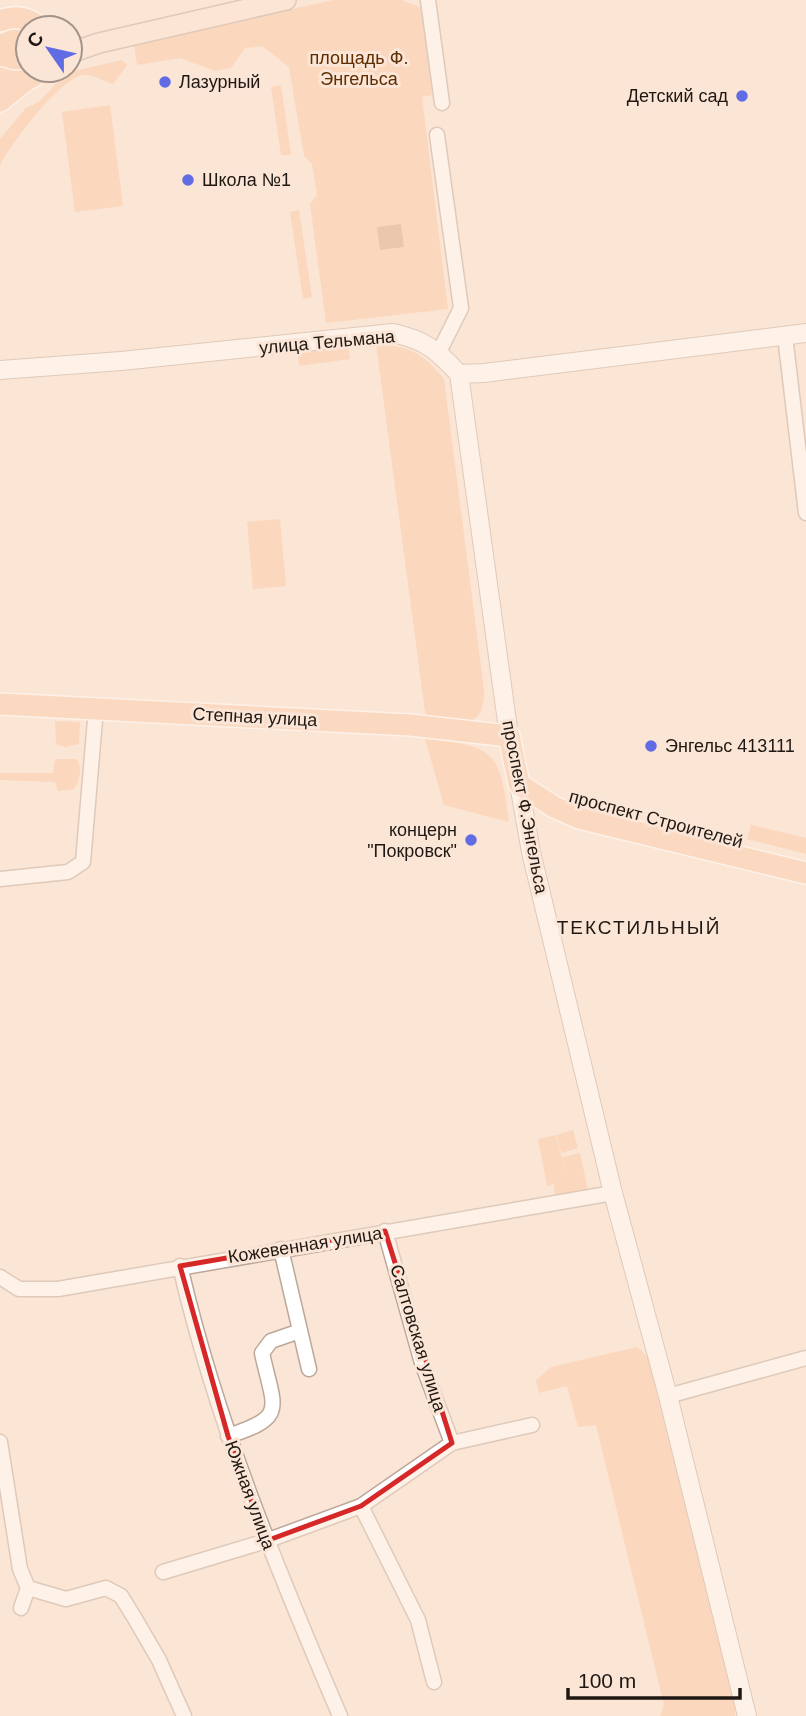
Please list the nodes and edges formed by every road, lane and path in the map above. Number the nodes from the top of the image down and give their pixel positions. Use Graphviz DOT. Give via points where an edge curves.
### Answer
graph roads {
  1 [pos="5,0"];
  2 [pos="286,0"];
  3 [pos="428,0"];
  4 [pos="21,14"];
  5 [pos="84,41"];
  6 [pos="99,43"];
  7 [pos="84,48"];
  8 [pos="22,84"];
  9 [pos="0,101"];
  10 [pos="442,103"];
  11 [pos="437,135"];
  12 [pos="806,333"];
  13 [pos="785,336"];
  14 [pos="439,352"];
  15 [pos="0,370"];
  16 [pos="459,374"];
  17 [pos="806,513"];
  18 [pos="0,704"];
  19 [pos="96,708"];
  20 [pos="509,736"];
  21 [pos="514,762"];
  22 [pos="519,784"];
  23 [pos="806,858"];
  24 [pos="806,873"];
  25 [pos="0,878"];
  26 [pos="613,1193"];
  27 [pos="385,1231"];
  28 [pos="281,1249"];
  29 [pos="180,1266"];
  30 [pos="0,1277"];
  31 [pos="300,1331"];
  32 [pos="806,1358"];
  33 [pos="309,1369"];
  34 [pos="668,1396"];
  35 [pos="533,1425"];
  36 [pos="228,1436"];
  37 [pos="0,1441"];
  38 [pos="452,1443"];
  39 [pos="361,1506"];
  40 [pos="266,1541"];
  41 [pos="163,1572"];
  42 [pos="29,1588"];
  43 [pos="21,1608"];
  44 [pos="434,1682"];
  45 [pos="184,1716"];
  46 [pos="340,1716"];
  47 [pos="747,1716"];
  1 -- 4 [label="main road"];
  2 -- 6 [label="main road"];
  3 -- 10 [label="street"];
  5 -- 6 [label="main road"];
  6 -- 7 [label="main road"];
  8 -- 9 [label="main road"];
  11 -- 14 [label="street" via="461,308"];
  12 -- 13 [label="street"];
  13 -- 16 [label="street"];
  13 -- 17 [label="street"];
  14 -- 15 [label="street, улица Тельмана" via="419,338 393,333"];
  14 -- 16 [label="street, улица Тельмана"];
  16 -- 20 [label="street, проспект Ф.Энгельса"];
  18 -- 19 [label="main road, Степная улица"];
  19 -- 20 [label="main road, Степная улица" via="410,725"];
  19 -- 25 [label="street" via="83,862 68,872"];
  20 -- 21 [label="main road, проспект Ф.Энгельса"];
  21 -- 22 [label="main road, проспект Ф.Энгельса"];
  21 -- 23 [label="main road, проспект Строителей" via="556,793 582,803"];
  22 -- 24 [label="main road, проспект Строителей" via="579,818"];
  22 -- 26 [label="street, проспект Ф.Энгельса" via="531,852"];
  26 -- 27 [label="street, Кожевенная улица"];
  26 -- 34 [label="street, проспект Ф.Энгельса"];
  27 -- 28 [label="street, Кожевенная улица"];
  27 -- 38 [label="street, Салтовская улица" via="422,1363"];
  28 -- 29 [label="street, Кожевенная улица"];
  28 -- 31 [label="street"];
  29 -- 30 [label="street, Кожевенная улица" via="39,1290 19,1289"];
  29 -- 36 [label="street, Южная улица"];
  31 -- 33 [label="street"];
  31 -- 36 [label="street" via="271,1341 262,1353 273,1401 263,1425"];
  32 -- 34 [label="street"];
  34 -- 47 [label="street, проспект Ф.Энгельса"];
  35 -- 38 [label="street"];
  36 -- 40 [label="street, Южная улица"];
  37 -- 42 [label="street" via="20,1569"];
  38 -- 39 [label="street"];
  39 -- 40 [label="street"];
  39 -- 44 [label="street" via="418,1620"];
  40 -- 41 [label="street"];
  40 -- 46 [label="street, Южная улица"];
  42 -- 43 [label="street"];
  42 -- 45 [label="street" via="66,1599 106,1588 121,1596 159,1660"];
}
